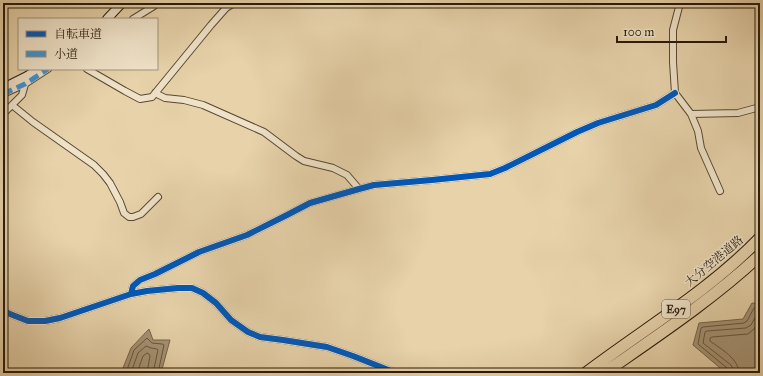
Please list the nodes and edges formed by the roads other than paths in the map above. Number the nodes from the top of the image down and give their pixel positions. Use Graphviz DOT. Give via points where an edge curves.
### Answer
graph roads {
  1 [pos="122,3"];
  2 [pos="157,3"];
  3 [pos="234,3"];
  4 [pos="421,3"];
  5 [pos="428,3"];
  6 [pos="680,3"];
  7 [pos="108,18"];
  8 [pos="135,18"];
  9 [pos="37,70"];
  10 [pos="46,70"];
  11 [pos="90,70"];
  12 [pos="26,80"];
  13 [pos="3,88"];
  14 [pos="155,93"];
  15 [pos="675,93"];
  16 [pos="3,94"];
  17 [pos="12,105"];
  18 [pos="760,107"];
  19 [pos="3,114"];
  20 [pos="691,114"];
  21 [pos="359,189"];
  22 [pos="720,191"];
  23 [pos="158,197"];
  24 [pos="760,238"];
  25 [pos="760,255"];
  26 [pos="131,294"];
  27 [pos="3,310"];
  28 [pos="666,329"];
  29 [pos="396,373"];
  30 [pos="584,373"];
  31 [pos="604,373"];
  32 [pos="616,373"];
  1 -- 7 [label="main road"];
  2 -- 8 [label="street"];
  3 -- 14 [label="street" via="211,25"];
  4 -- 5 [label="street"];
  6 -- 15 [label="street" via="673,30"];
  9 -- 12 [label="main road"];
  10 -- 12 [label="street"];
  11 -- 14 [label="street" via="140,99 152,97"];
  12 -- 13 [label="main road"];
  12 -- 16 [label="street"];
  12 -- 17 [label="street" via="22,95"];
  14 -- 21 [label="street" via="165,98 203,106 264,132 304,161 333,168 346,175"];
  15 -- 20 [label="street"];
  15 -- 21 [label="street" via="656,105 577,132 490,174"];
  17 -- 19 [label="street"];
  17 -- 23 [label="street" via="99,169 110,183 124,213 129,217 141,214"];
  18 -- 20 [label="street" via="738,113"];
  20 -- 22 [label="street" via="701,148"];
  21 -- 26 [label="street" via="310,203 247,235 199,252 140,280 133,286"];
  24 -- 30 [label="highway, 大分空港道路 / E97" via="721,274 673,312"];
  25 -- 28 [label="highway, 大分空港道路 / E97" via="730,282"];
  26 -- 27 [label="street" via="60,318 45,320 28,321"];
  26 -- 29 [label="street" via="192,288 216,303 231,320 260,337 327,348"];
  28 -- 31 [label="highway, 大分空港道路 / E97"];
  28 -- 32 [label="highway"];
}
